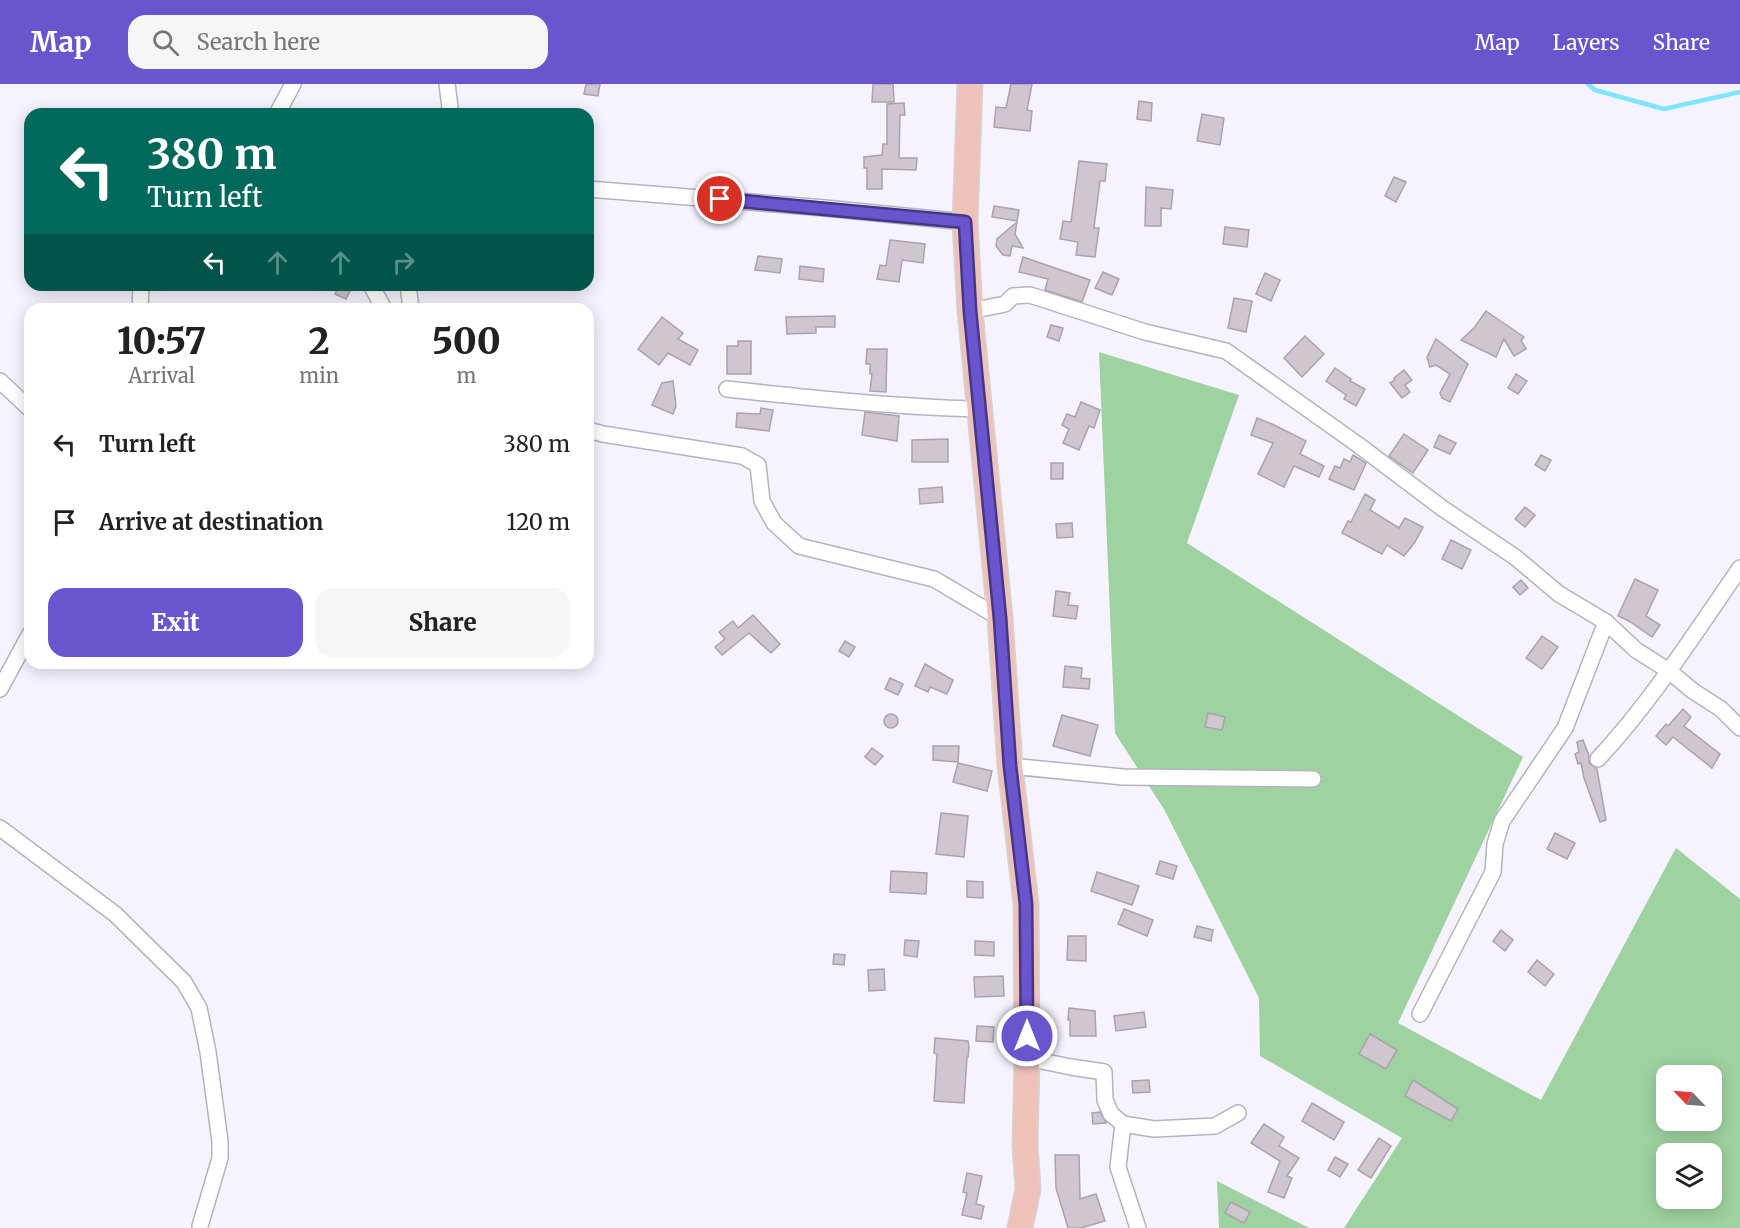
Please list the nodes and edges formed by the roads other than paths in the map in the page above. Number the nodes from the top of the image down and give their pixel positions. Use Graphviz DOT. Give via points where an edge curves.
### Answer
graph roads {
  1 [pos="293,84"];
  2 [pos="447,84"];
  3 [pos="970,84"];
  4 [pos="280,108"];
  5 [pos="450,108"];
  6 [pos="594,189"];
  7 [pos="965,222"];
  8 [pos="970,311"];
  9 [pos="0,381"];
  10 [pos="726,389"];
  11 [pos="24,403"];
  12 [pos="979,409"];
  13 [pos="594,432"];
  14 [pos="1740,568"];
  15 [pos="1000,618"];
  16 [pos="1606,622"];
  17 [pos="24,645"];
  18 [pos="1669,671"];
  19 [pos="0,689"];
  20 [pos="1740,728"];
  21 [pos="1598,759"];
  22 [pos="1010,766"];
  23 [pos="1313,779"];
  24 [pos="0,828"];
  25 [pos="1420,1014"];
  26 [pos="1027,1058"];
  27 [pos="1238,1113"];
  28 [pos="1123,1124"];
  29 [pos="200,1226"];
  30 [pos="1020,1228"];
  31 [pos="1138,1228"];
  1 -- 4 [label="street"];
  2 -- 5 [label="street"];
  3 -- 7 [label="main road"];
  6 -- 7 [label="street"];
  7 -- 8 [label="main road"];
  8 -- 12 [label="main road"];
  8 -- 16 [label="street" via="1005,304 1013,296 1030,295 1145,332 1226,351 1515,557 1559,594"];
  9 -- 11 [label="street"];
  10 -- 12 [label="street" via="848,402"];
  12 -- 15 [label="main road"];
  13 -- 15 [label="street" via="742,456 758,465 762,501 774,523 799,546 934,579"];
  14 -- 18 [label="street"];
  15 -- 22 [label="main road"];
  16 -- 18 [label="street" via="1636,650"];
  16 -- 25 [label="street" via="1565,728 1502,821 1493,872"];
  17 -- 19 [label="street"];
  18 -- 20 [label="street"];
  18 -- 21 [label="street" via="1623,733"];
  22 -- 23 [label="street" via="1123,777"];
  22 -- 26 [label="main road" via="1026,904"];
  24 -- 29 [label="street" via="115,914 184,982 199,1008 220,1141 220,1158"];
  26 -- 28 [label="street" via="1104,1072 1105,1100 1111,1114"];
  26 -- 30 [label="main road" via="1028,1189"];
  27 -- 28 [label="street" via="1215,1126 1154,1129"];
  28 -- 31 [label="street" via="1118,1167"];
}
